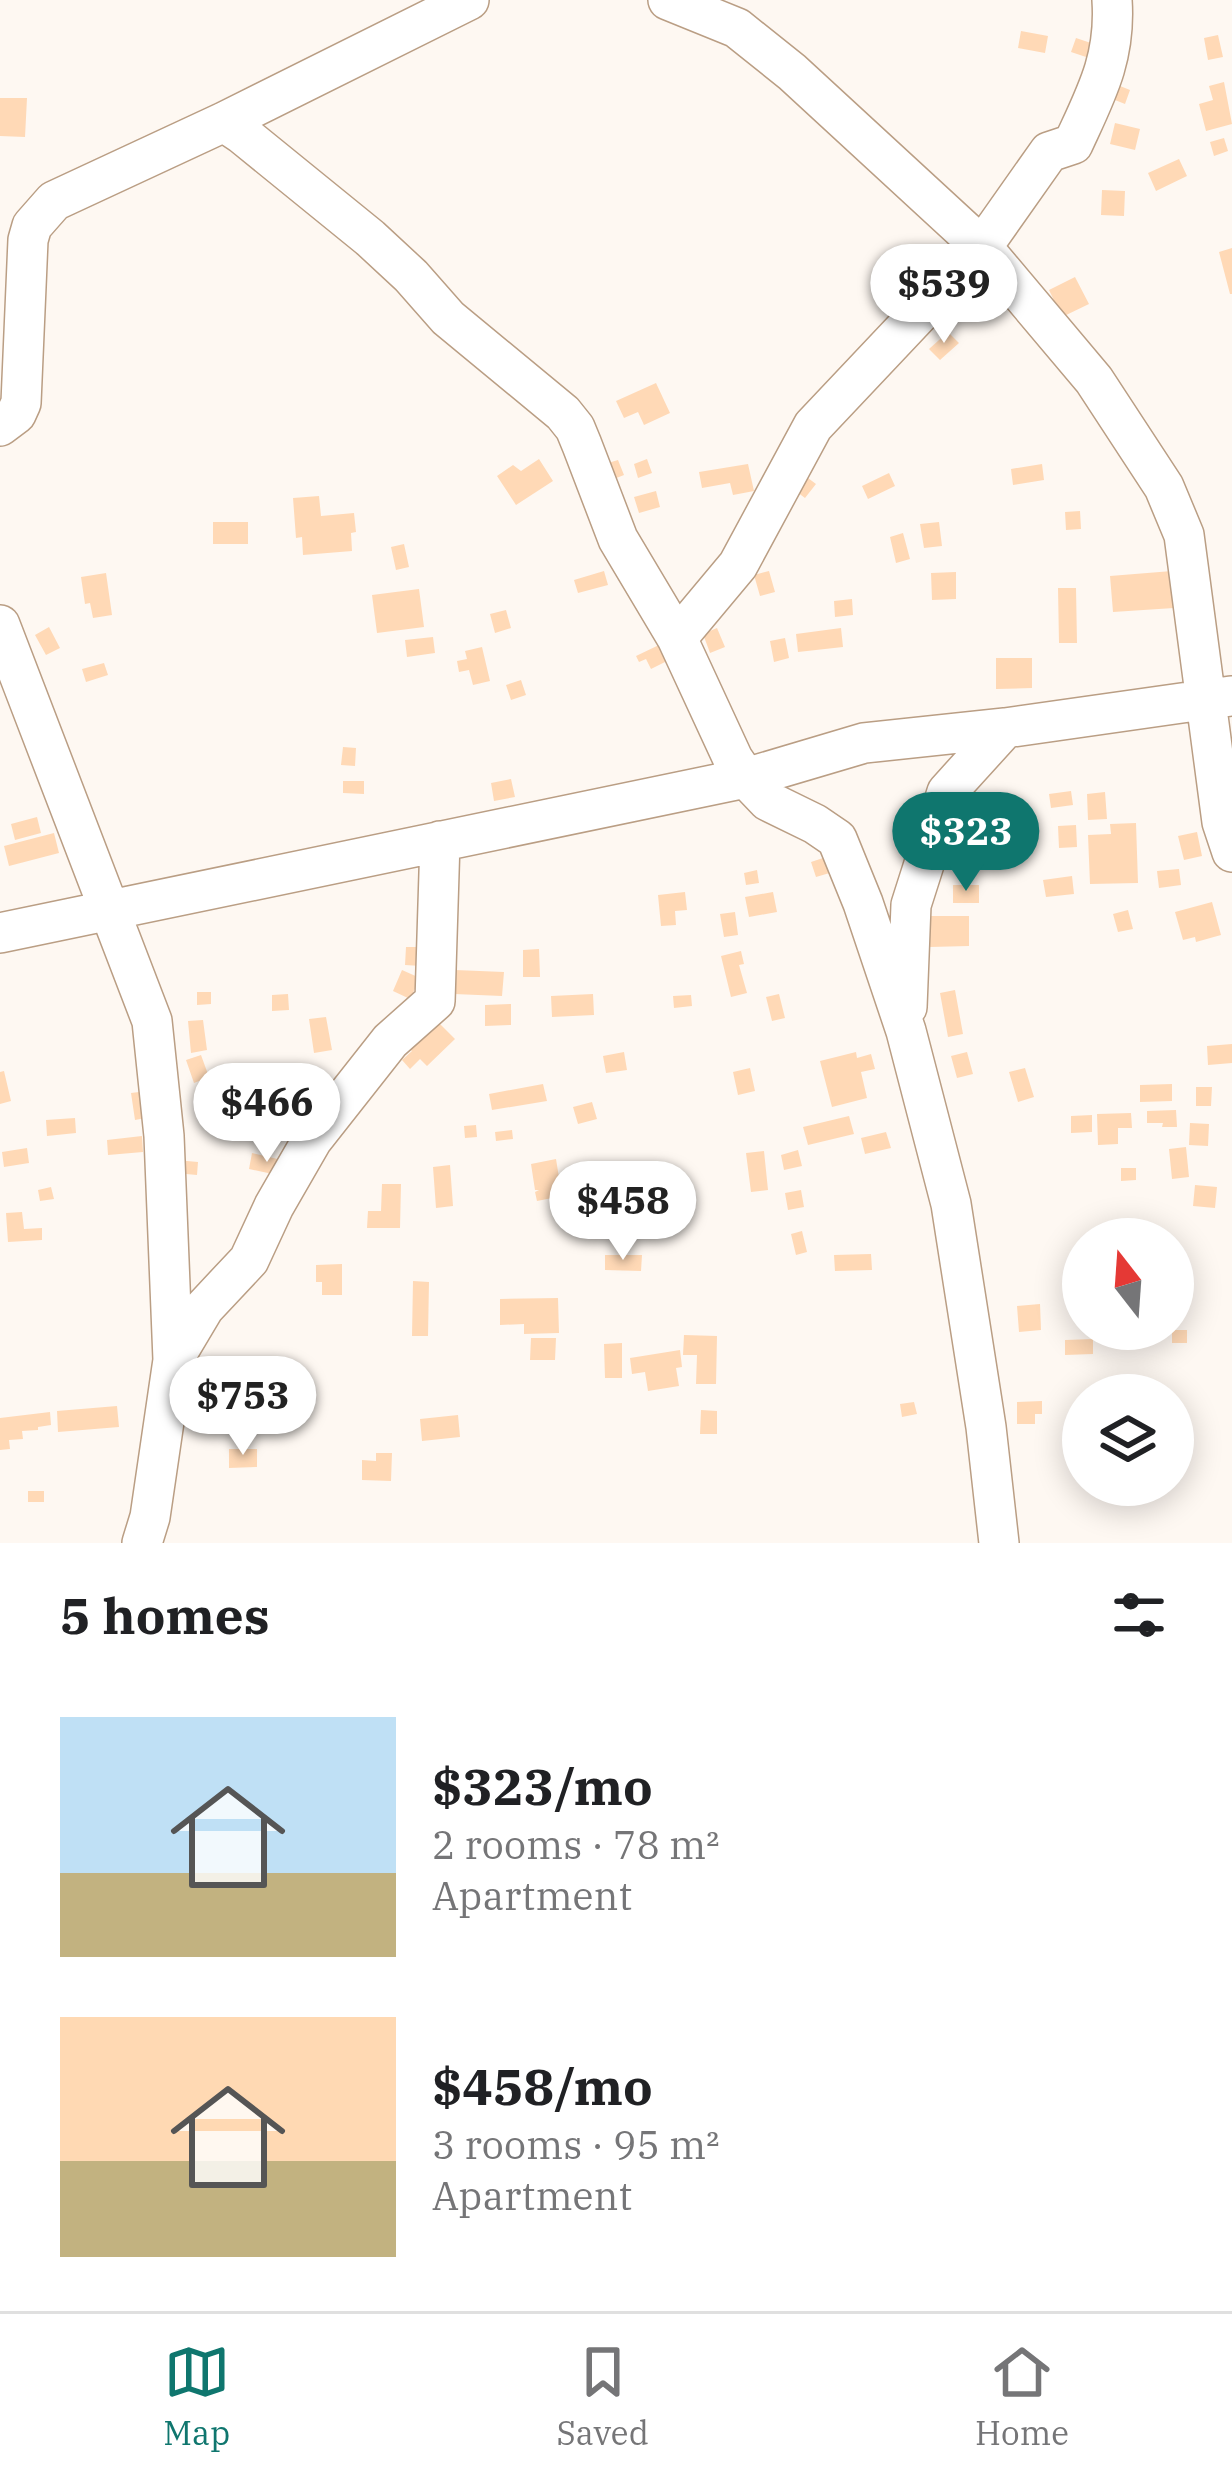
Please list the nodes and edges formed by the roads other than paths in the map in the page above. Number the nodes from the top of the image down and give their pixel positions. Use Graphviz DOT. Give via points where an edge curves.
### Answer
graph roads {
  1 [pos="469,0"];
  2 [pos="668,0"];
  3 [pos="1112,0"];
  4 [pos="224,122"];
  5 [pos="982,247"];
  6 [pos="0,425"];
  7 [pos="0,625"];
  8 [pos="677,638"];
  9 [pos="1220,698"];
  10 [pos="1005,728"];
  11 [pos="746,778"];
  12 [pos="440,841"];
  13 [pos="1232,852"];
  14 [pos="108,910"];
  15 [pos="0,933"];
  16 [pos="906,1031"];
  17 [pos="173,1360"];
  18 [pos="142,1543"];
  19 [pos="1000,1543"];
  1 -- 4 [label="street"];
  2 -- 5 [label="street" via="749,35"];
  3 -- 5 [label="street" via="1106,74 1073,144 1049,152"];
  4 -- 6 [label="street" via="41,212 28,240 20,403"];
  4 -- 8 [label="street" via="370,238 448,317 563,413 618,539"];
  5 -- 8 [label="street" via="813,427 738,565"];
  5 -- 9 [label="street" via="1094,380 1164,487 1184,535"];
  7 -- 14 [label="street"];
  8 -- 11 [label="street"];
  9 -- 10 [label="street"];
  9 -- 13 [label="street" via="1222,822"];
  10 -- 11 [label="street" via="864,743"];
  10 -- 16 [label="street" via="947,792 911,905"];
  11 -- 12 [label="street"];
  11 -- 16 [label="street" via="768,801 837,839"];
  12 -- 14 [label="street"];
  12 -- 17 [label="street" via="435,1001 390,1042 312,1141 250,1260 204,1308"];
  14 -- 15 [label="street"];
  14 -- 17 [label="street" via="152,1021"];
  16 -- 19 [label="street" via="951,1204"];
  17 -- 18 [label="street"];
}
